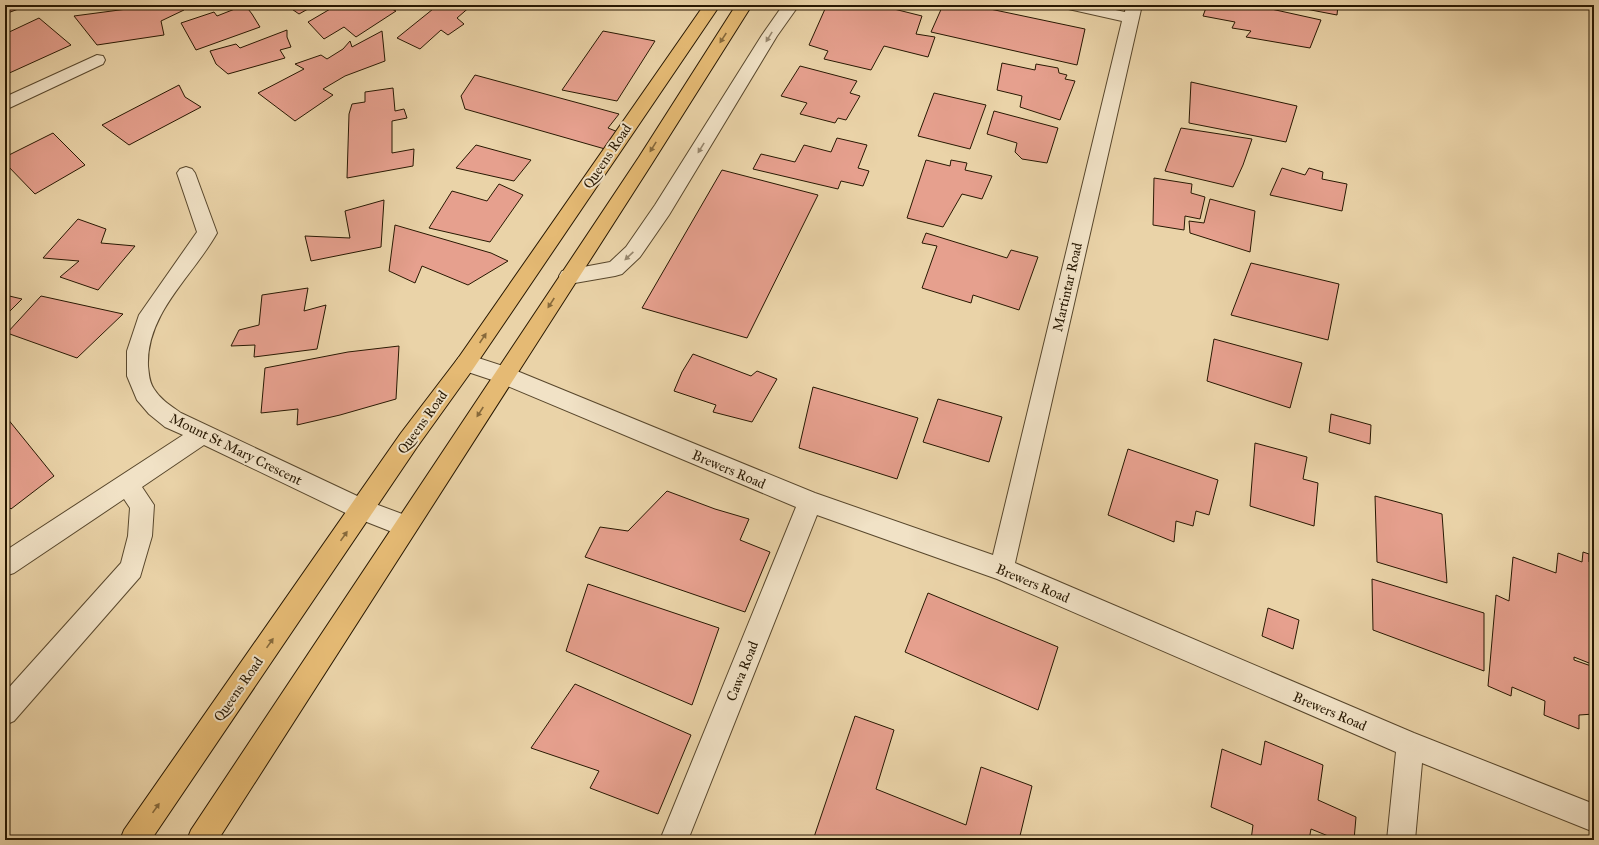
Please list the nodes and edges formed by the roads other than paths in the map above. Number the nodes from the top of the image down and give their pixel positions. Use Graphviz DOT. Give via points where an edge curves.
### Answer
graph roads {
  1 [pos="712,5"];
  2 [pos="744,5"];
  3 [pos="791,5"];
  4 [pos="1070,5"];
  5 [pos="1132,11"];
  6 [pos="97,60"];
  7 [pos="5,104"];
  8 [pos="186,173"];
  9 [pos="569,276"];
  10 [pos="466,363"];
  11 [pos="504,375"];
  12 [pos="203,434"];
  13 [pos="127,484"];
  14 [pos="810,502"];
  15 [pos="362,510"];
  16 [pos="405,526"];
  17 [pos="5,565"];
  18 [pos="1002,569"];
  19 [pos="5,712"];
  20 [pos="1410,745"];
  21 [pos="1594,818"];
  22 [pos="134,840"];
  23 [pos="202,840"];
  24 [pos="674,840"];
  25 [pos="1401,840"];
  10 -- 1 [label="main road, Queens Road, one-way"];
  2 -- 9 [label="main road, one-way"];
  3 -- 9 [label="street, one-way" via="633,252 614,269"];
  4 -- 5 [label="street"];
  5 -- 18 [label="street, Martintar Road"];
  6 -- 7 [label="street"];
  8 -- 12 [label="street, Mount St Mary Crescent" via="207,233 146,321 137,351 138,376 144,394 157,408 173,420"];
  9 -- 11 [label="main road, one-way"];
  10 -- 11 [label="street, Brewers Road"];
  10 -- 15 [label="main road, Queens Road" via="409,440"];
  11 -- 14 [label="street, Brewers Road"];
  11 -- 16 [label="main road, one-way"];
  12 -- 13 [label="street"];
  12 -- 15 [label="street, Mount St Mary Crescent"];
  13 -- 17 [label="street"];
  13 -- 19 [label="street" via="142,505 140,536 131,569"];
  14 -- 18 [label="street, Brewers Road"];
  14 -- 24 [label="street, Cawa Road"];
  15 -- 16 [label="street, Mount St Mary Crescent"];
  22 -- 15 [label="main road, Queens Road, one-way"];
  16 -- 23 [label="main road"];
  18 -- 20 [label="street, Brewers Road"];
  20 -- 21 [label="street, Brewers Road"];
  20 -- 25 [label="street"];
}
